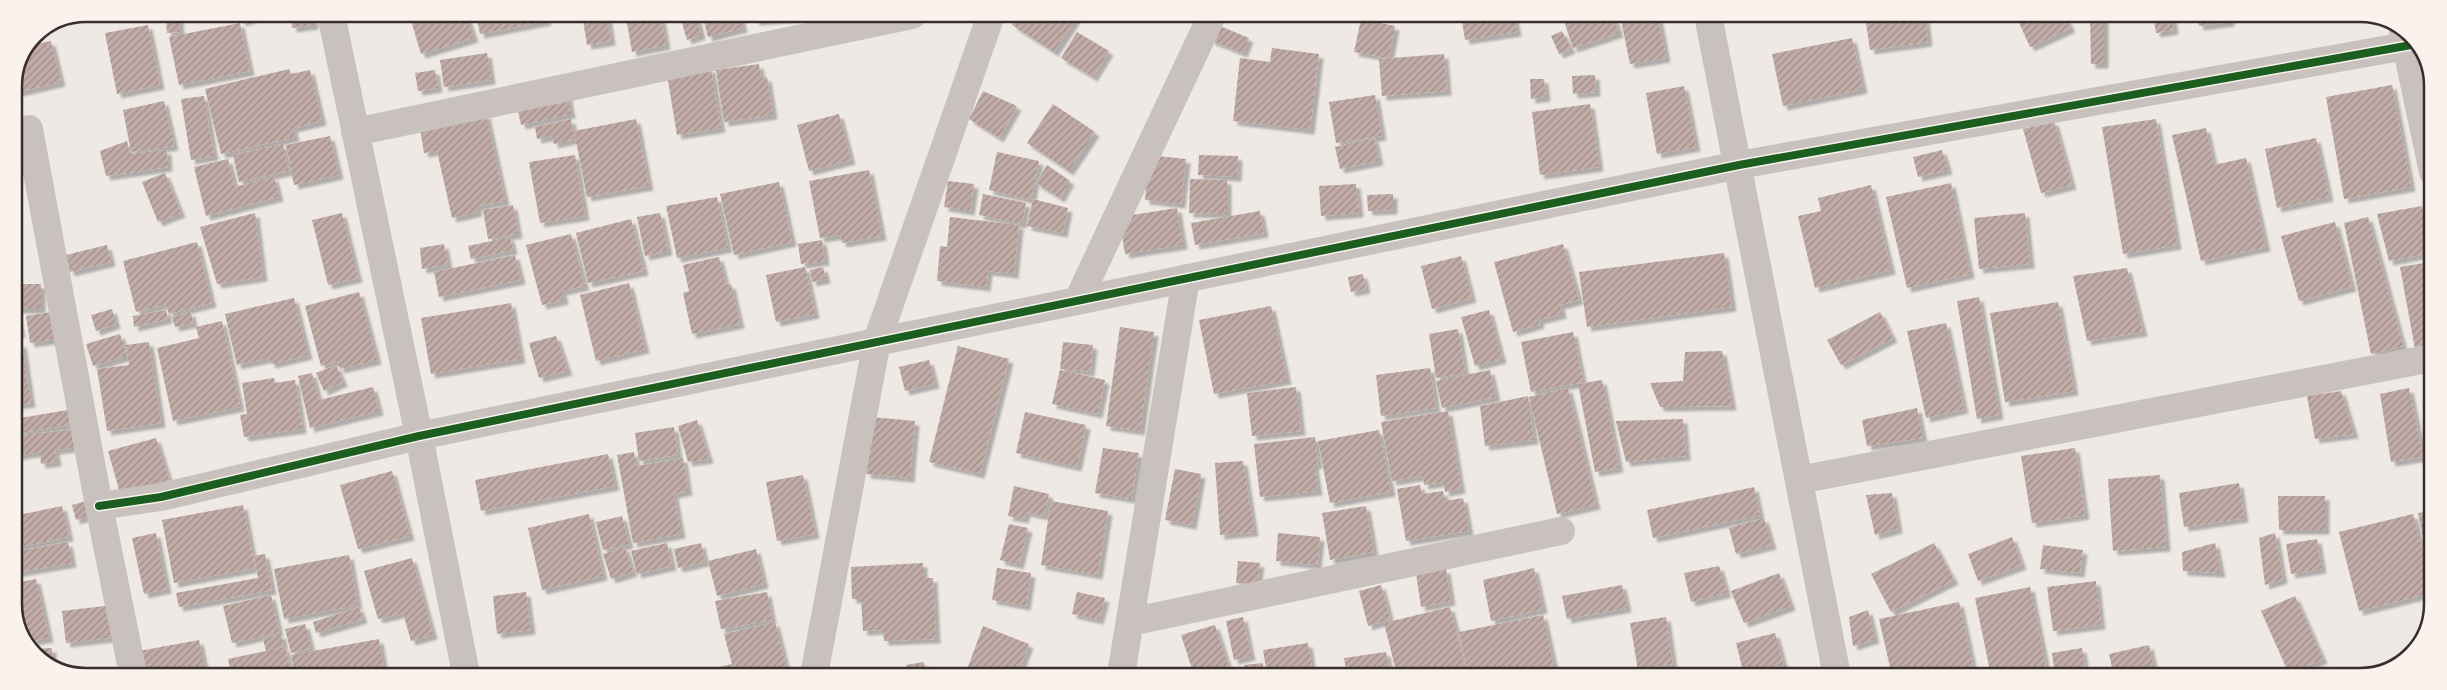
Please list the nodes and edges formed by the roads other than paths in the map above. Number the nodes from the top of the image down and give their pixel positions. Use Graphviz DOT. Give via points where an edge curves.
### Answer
graph roads {
  1 [pos="333,22"];
  2 [pos="879,22"];
  3 [pos="989,22"];
  4 [pos="1209,22"];
  5 [pos="1709,22"];
  6 [pos="2406,41"];
  7 [pos="2410,47"];
  8 [pos="2424,122"];
  9 [pos="29,129"];
  10 [pos="355,132"];
  11 [pos="1739,165"];
  12 [pos="1186,278"];
  13 [pos="1078,300"];
  14 [pos="877,340"];
  15 [pos="2424,360"];
  16 [pos="419,436"];
  17 [pos="1799,480"];
  18 [pos="98,506"];
  19 [pos="1561,531"];
  20 [pos="1130,622"];
  21 [pos="132,668"];
  22 [pos="465,668"];
  23 [pos="815,668"];
  24 [pos="1122,668"];
  25 [pos="1835,668"];
  1 -- 10 [label="street"];
  2 -- 10 [label="street"];
  3 -- 14 [label="street"];
  4 -- 13 [label="street"];
  5 -- 11 [label="street"];
  6 -- 11 [label="street"];
  7 -- 8 [label="street"];
  9 -- 18 [label="street"];
  10 -- 16 [label="street"];
  11 -- 12 [label="street"];
  11 -- 17 [label="street"];
  12 -- 13 [label="street"];
  12 -- 20 [label="street"];
  13 -- 14 [label="street"];
  14 -- 16 [label="street"];
  14 -- 23 [label="street"];
  15 -- 17 [label="street"];
  16 -- 18 [label="street" via="161,497"];
  16 -- 22 [label="street"];
  17 -- 25 [label="street"];
  18 -- 21 [label="street"];
  19 -- 20 [label="street"];
  20 -- 24 [label="street"];
}
